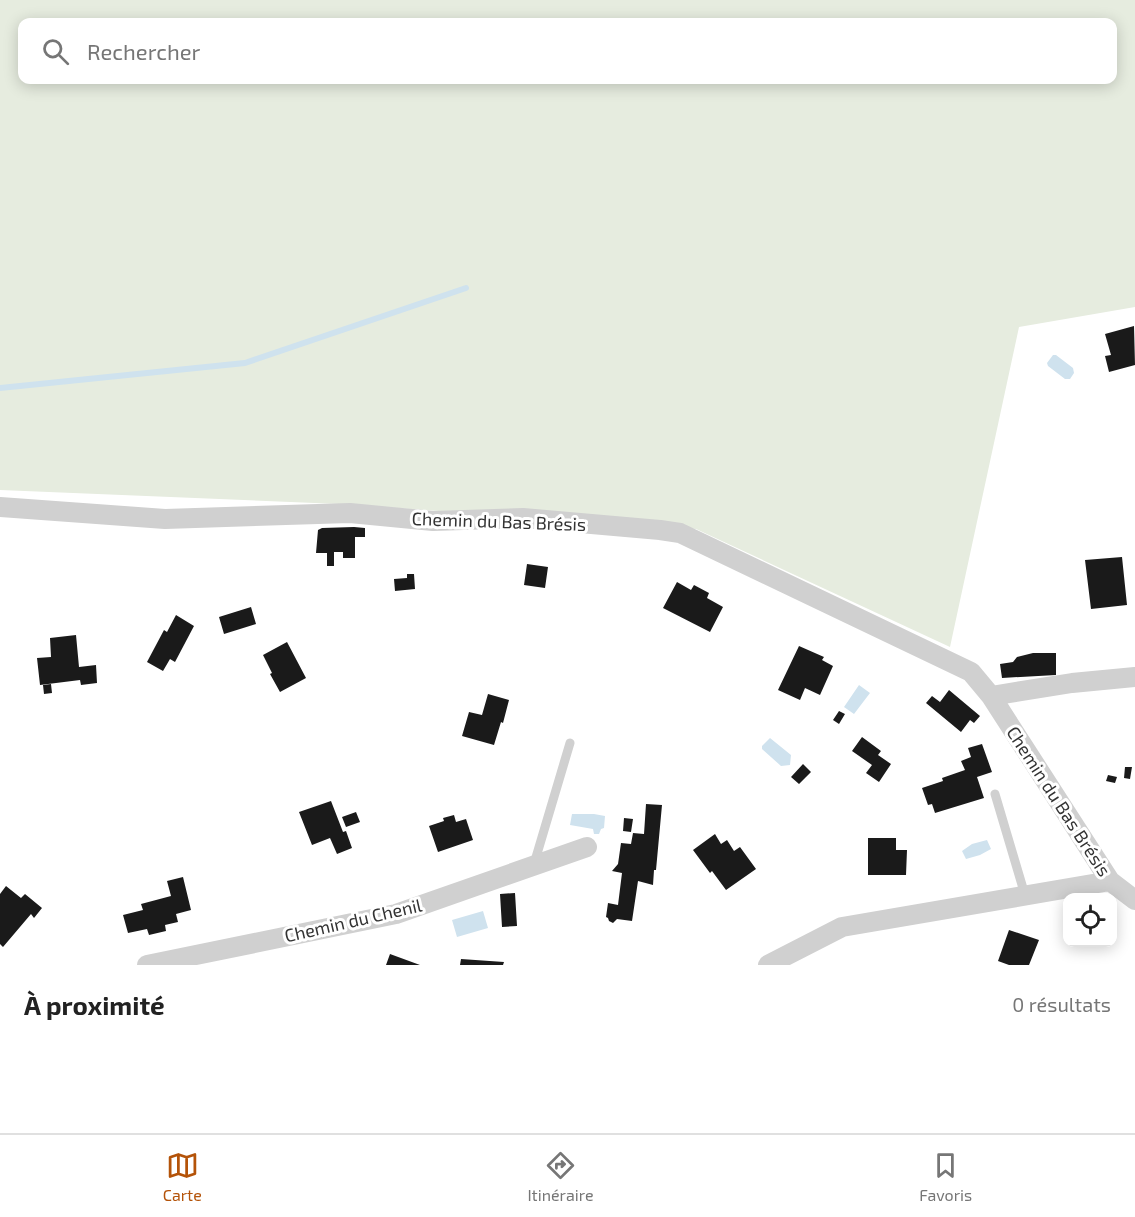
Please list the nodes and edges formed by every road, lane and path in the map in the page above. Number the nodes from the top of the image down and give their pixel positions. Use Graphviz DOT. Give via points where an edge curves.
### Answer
graph roads {
  1 [pos="0,507"];
  2 [pos="1135,677"];
  3 [pos="991,696"];
  4 [pos="570,743"];
  5 [pos="996,794"];
  6 [pos="587,847"];
  7 [pos="533,866"];
  8 [pos="1110,881"];
  9 [pos="1025,896"];
  10 [pos="1135,900"];
  11 [pos="147,965"];
  12 [pos="768,965"];
  1 -- 3 [label="street, Chemin du Bas Brésis" via="165,519 350,513 433,521 523,518 680,533 971,672"];
  2 -- 3 [label="street"];
  3 -- 8 [label="street, Chemin du Bas Brésis"];
  4 -- 7 [label="lane"];
  5 -- 9 [label="lane"];
  6 -- 7 [label="street, Chemin du Chenil"];
  7 -- 11 [label="street, Chemin du Chenil" via="396,914"];
  8 -- 9 [label="street"];
  8 -- 10 [label="street, Chemin du Bas Brésis"];
  9 -- 12 [label="street" via="842,927"];
}
